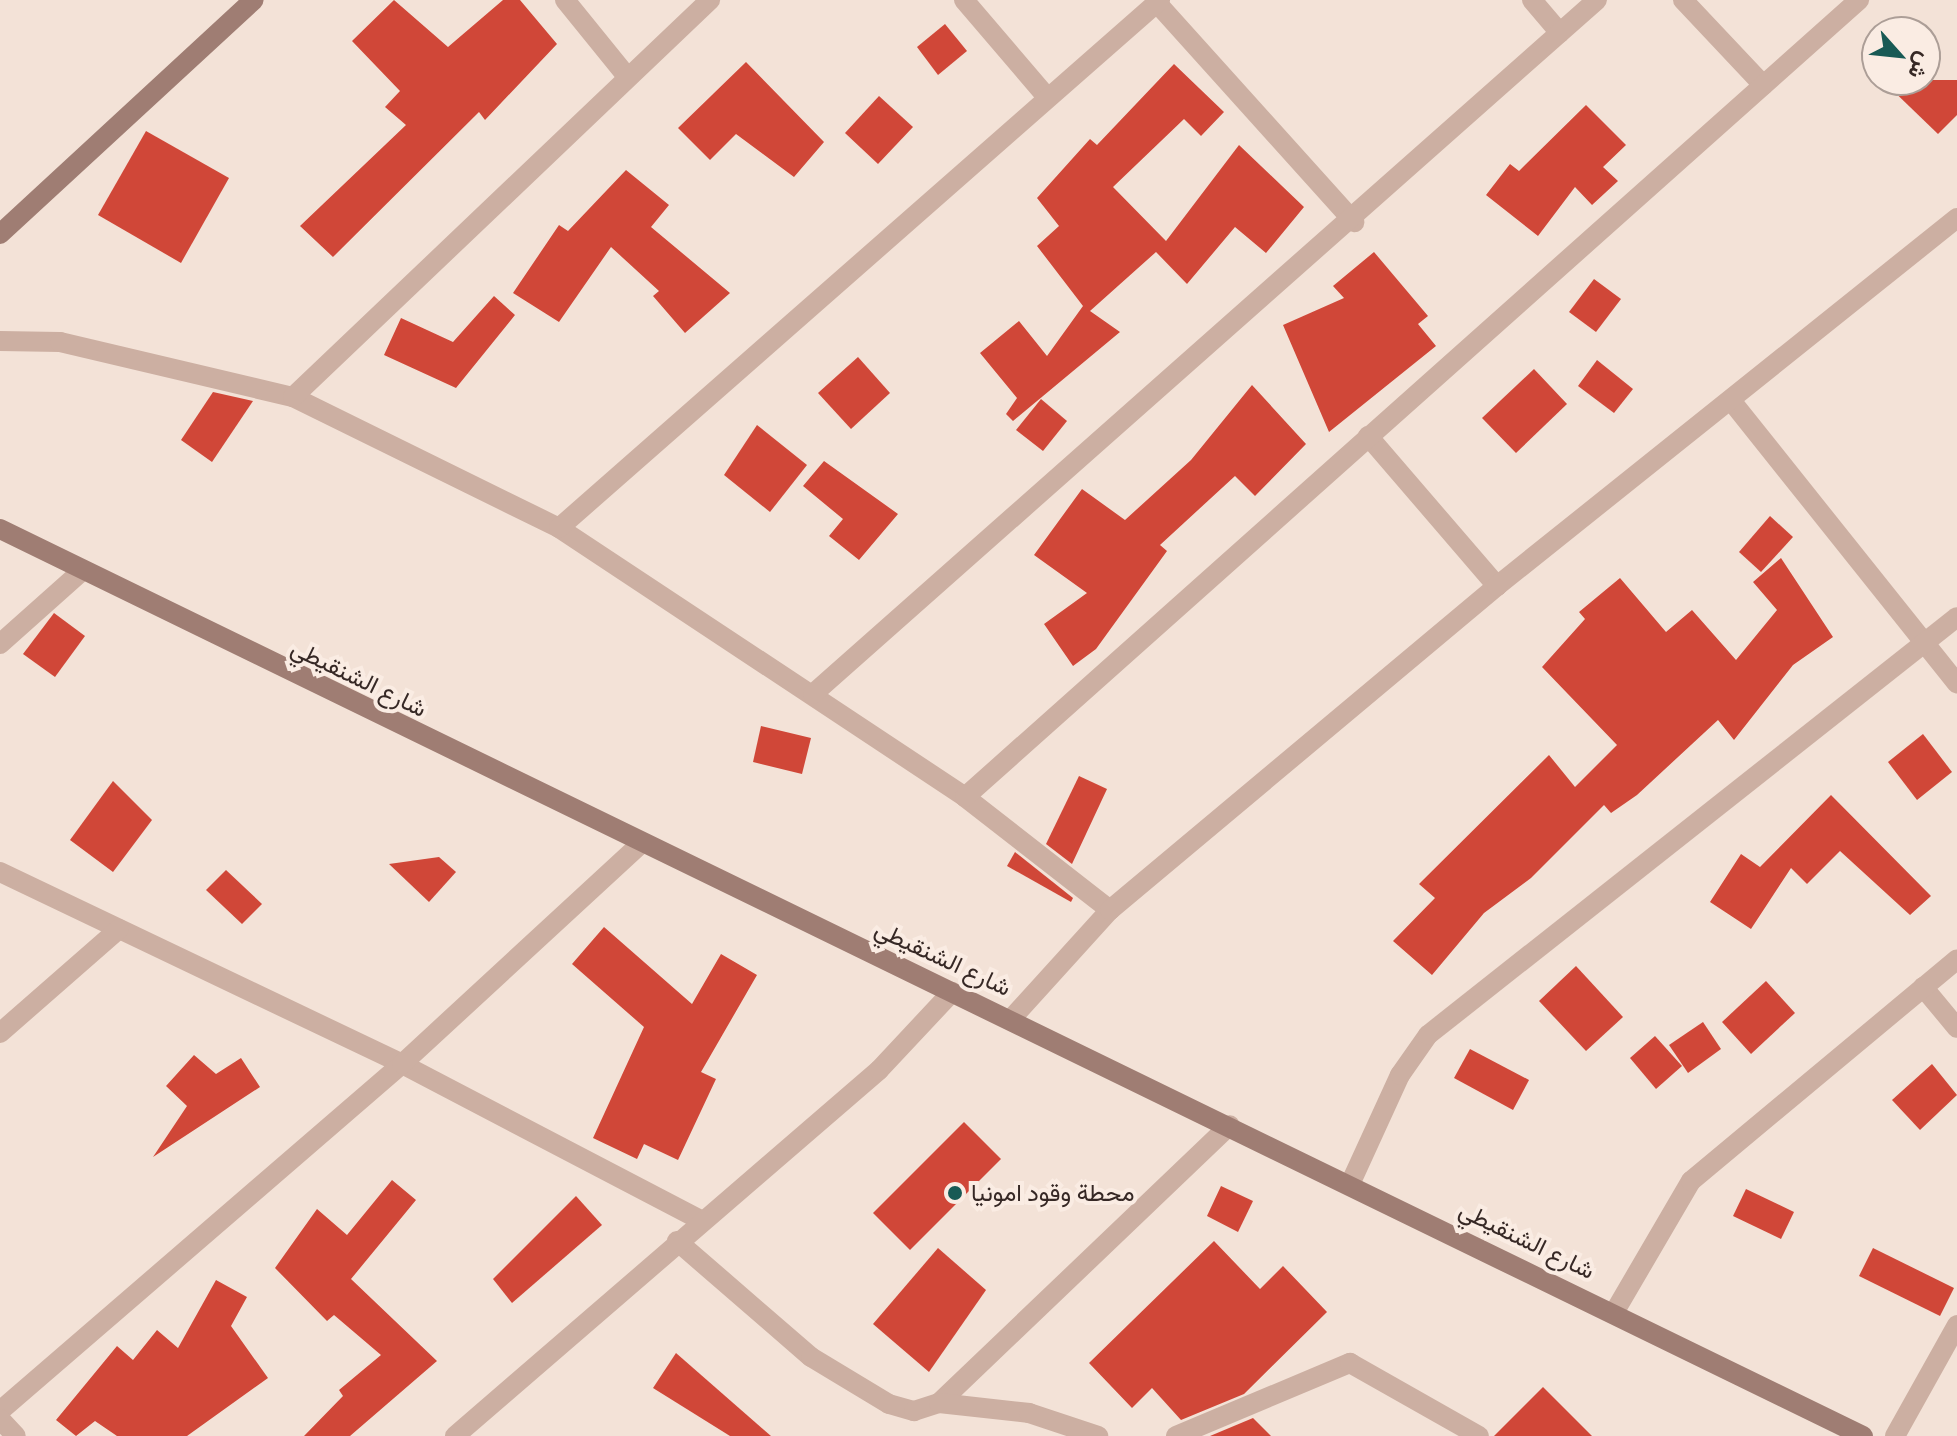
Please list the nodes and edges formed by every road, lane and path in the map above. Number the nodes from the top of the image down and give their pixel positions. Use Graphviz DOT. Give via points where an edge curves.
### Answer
graph roads {
  1 [pos="254,0"];
  2 [pos="565,0"];
  3 [pos="710,0"];
  4 [pos="964,0"];
  5 [pos="1532,0"];
  6 [pos="1597,0"];
  7 [pos="1683,0"];
  8 [pos="1859,0"];
  9 [pos="1158,1"];
  10 [pos="1560,33"];
  11 [pos="625,74"];
  12 [pos="1763,85"];
  13 [pos="1045,95"];
  14 [pos="1957,218"];
  15 [pos="1354,222"];
  16 [pos="0,234"];
  17 [pos="0,341"];
  18 [pos="293,397"];
  19 [pos="1733,403"];
  20 [pos="1368,436"];
  21 [pos="559,528"];
  22 [pos="0,529"];
  23 [pos="82,571"];
  24 [pos="1497,586"];
  25 [pos="1957,617"];
  26 [pos="1925,643"];
  27 [pos="0,644"];
  28 [pos="1957,684"];
  29 [pos="813,694"];
  30 [pos="965,797"];
  31 [pos="640,844"];
  32 [pos="0,872"];
  33 [pos="1110,910"];
  34 [pos="119,929"];
  35 [pos="1957,959"];
  36 [pos="1923,987"];
  37 [pos="952,992"];
  38 [pos="1012,1018"];
  39 [pos="1957,1028"];
  40 [pos="0,1033"];
  41 [pos="402,1064"];
  42 [pos="1230,1125"];
  43 [pos="1351,1182"];
  44 [pos="700,1220"];
  45 [pos="677,1241"];
  46 [pos="1615,1311"];
  47 [pos="1957,1325"];
  48 [pos="939,1403"];
  49 [pos="0,1411"];
  50 [pos="0,1419"];
  51 [pos="1089,1434"];
  52 [pos="16,1436"];
  53 [pos="455,1436"];
  54 [pos="1176,1436"];
  55 [pos="1479,1436"];
  56 [pos="1863,1436"];
  57 [pos="1895,1436"];
  1 -- 16 [label="street"];
  2 -- 11 [label="street"];
  3 -- 11 [label="street"];
  4 -- 13 [label="street"];
  5 -- 10 [label="street"];
  6 -- 10 [label="street"];
  7 -- 12 [label="street"];
  8 -- 12 [label="street"];
  9 -- 13 [label="street"];
  9 -- 15 [label="street"];
  10 -- 15 [label="street"];
  11 -- 18 [label="street"];
  12 -- 20 [label="street"];
  13 -- 21 [label="street"];
  14 -- 19 [label="street"];
  15 -- 29 [label="street"];
  17 -- 18 [label="street" via="60,342"];
  18 -- 21 [label="street"];
  19 -- 24 [label="street"];
  19 -- 26 [label="street"];
  20 -- 24 [label="street"];
  20 -- 30 [label="street"];
  21 -- 29 [label="street"];
  22 -- 23 [label="street, شارع الشنقيطي"];
  23 -- 27 [label="street"];
  23 -- 31 [label="street, شارع الشنقيطي"];
  24 -- 33 [label="street"];
  25 -- 26 [label="street"];
  26 -- 28 [label="street"];
  26 -- 43 [label="street" via="1428,1035 1400,1075"];
  29 -- 30 [label="street"];
  30 -- 33 [label="street"];
  31 -- 37 [label="street, شارع الشنقيطي"];
  31 -- 41 [label="street"];
  32 -- 34 [label="street"];
  33 -- 38 [label="street"];
  34 -- 40 [label="street"];
  34 -- 41 [label="street"];
  35 -- 36 [label="street"];
  36 -- 39 [label="street"];
  36 -- 46 [label="street" via="1691,1181"];
  37 -- 38 [label="street, شارع الشنقيطي"];
  37 -- 44 [label="street" via="879,1070"];
  38 -- 42 [label="street, شارع الشنقيطي"];
  41 -- 44 [label="street"];
  41 -- 49 [label="street"];
  42 -- 43 [label="street, شارع الشنقيطي"];
  42 -- 48 [label="street"];
  43 -- 46 [label="street, شارع الشنقيطي"];
  44 -- 45 [label="street"];
  45 -- 48 [label="street" via="811,1357 889,1404 914,1411"];
  45 -- 53 [label="street"];
  46 -- 56 [label="street, شارع الشنقيطي"];
  47 -- 57 [label="street"];
  48 -- 51 [label="street" via="1029,1413"];
  50 -- 52 [label="street"];
  54 -- 55 [label="street" via="1350,1363"];
}
